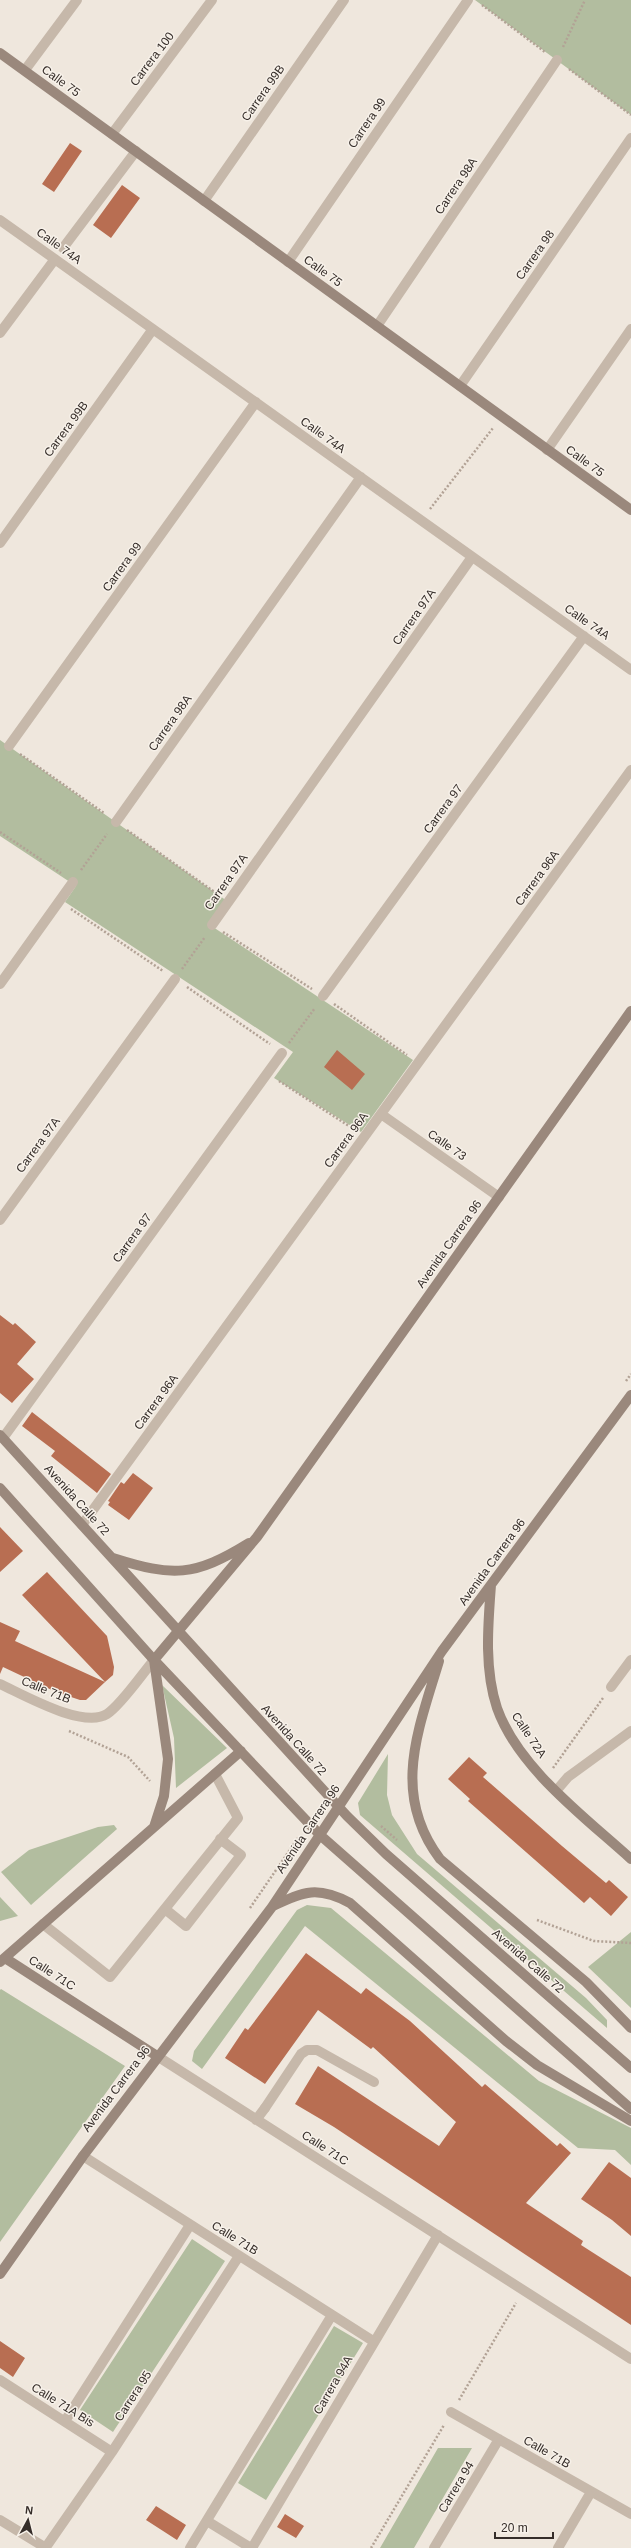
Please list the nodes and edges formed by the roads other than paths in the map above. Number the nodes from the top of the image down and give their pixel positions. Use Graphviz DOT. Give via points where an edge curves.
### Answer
graph roads {
  1 [pos="77,0"];
  2 [pos="212,0"];
  3 [pos="344,0"];
  4 [pos="468,0"];
  5 [pos="0,53"];
  6 [pos="557,60"];
  7 [pos="24,70"];
  8 [pos="112,134"];
  9 [pos="631,138"];
  10 [pos="136,151"];
  11 [pos="204,201"];
  12 [pos="0,220"];
  13 [pos="63,248"];
  14 [pos="55,259"];
  15 [pos="288,262"];
  16 [pos="377,326"];
  17 [pos="153,329"];
  18 [pos="631,329"];
  19 [pos="0,333"];
  20 [pos="460,386"];
  21 [pos="256,402"];
  22 [pos="547,450"];
  23 [pos="361,477"];
  24 [pos="631,510"];
  25 [pos="0,543"];
  26 [pos="472,557"];
  27 [pos="584,636"];
  28 [pos="631,670"];
  29 [pos="9,746"];
  30 [pos="631,770"];
  31 [pos="116,822"];
  32 [pos="73,882"];
  33 [pos="212,925"];
  34 [pos="175,979"];
  35 [pos="0,984"];
  36 [pos="323,996"];
  37 [pos="631,1011"];
  38 [pos="282,1053"];
  39 [pos="381,1114"];
  40 [pos="499,1198"];
  41 [pos="0,1220"];
  42 [pos="631,1395"];
  43 [pos="1,1436"];
  44 [pos="0,1488"];
  45 [pos="82,1525"];
  46 [pos="257,1538"];
  47 [pos="112,1558"];
  48 [pos="491,1585"];
  49 [pos="178,1632"];
  50 [pos="442,1651"];
  51 [pos="154,1660"];
  52 [pos="631,1660"];
  53 [pos="0,1684"];
  54 [pos="611,1686"];
  55 [pos="631,1730"];
  56 [pos="242,1751"];
  57 [pos="215,1774"];
  58 [pos="556,1791"];
  59 [pos="338,1808"];
  60 [pos="154,1827"];
  61 [pos="320,1835"];
  62 [pos="220,1839"];
  63 [pos="631,1859"];
  64 [pos="272,1907"];
  65 [pos="164,1909"];
  66 [pos="43,1924"];
  67 [pos="2,1960"];
  68 [pos="631,2028"];
  69 [pos="157,2056"];
  70 [pos="631,2068"];
  71 [pos="374,2082"];
  72 [pos="631,2109"];
  73 [pos="256,2120"];
  74 [pos="631,2121"];
  75 [pos="83,2156"];
  76 [pos="190,2225"];
  77 [pos="438,2235"];
  78 [pos="239,2256"];
  79 [pos="0,2274"];
  80 [pos="332,2315"];
  81 [pos="373,2341"];
  82 [pos="631,2359"];
  83 [pos="0,2380"];
  84 [pos="451,2412"];
  85 [pos="65,2421"];
  86 [pos="499,2440"];
  87 [pos="112,2452"];
  88 [pos="591,2492"];
  89 [pos="631,2514"];
  90 [pos="0,2520"];
  91 [pos="207,2521"];
  92 [pos="46,2548"];
  93 [pos="190,2548"];
  94 [pos="252,2548"];
  95 [pos="434,2548"];
  96 [pos="558,2548"];
  1 -- 7 [label="street"];
  2 -- 8 [label="street, Carrera 100"];
  3 -- 11 [label="street, Carrera 99B"];
  4 -- 15 [label="street, Carrera 99"];
  5 -- 7 [label="main road, Calle 75"];
  6 -- 16 [label="street, Carrera 98A"];
  7 -- 8 [label="main road, Calle 75"];
  8 -- 10 [label="main road, Calle 75"];
  9 -- 20 [label="street, Carrera 98"];
  10 -- 11 [label="main road, Calle 75"];
  10 -- 13 [label="street"];
  11 -- 15 [label="main road, Calle 75"];
  12 -- 14 [label="street, Calle 74A"];
  14 -- 17 [label="street, Calle 74A"];
  14 -- 19 [label="street"];
  15 -- 16 [label="main road, Calle 75"];
  16 -- 20 [label="main road, Calle 75"];
  17 -- 21 [label="street, Calle 74A"];
  17 -- 25 [label="street, Carrera 99B"];
  18 -- 22 [label="street"];
  20 -- 22 [label="main road, Calle 75"];
  21 -- 23 [label="street, Calle 74A"];
  21 -- 29 [label="street, Carrera 99"];
  22 -- 24 [label="main road, Calle 75"];
  23 -- 26 [label="street, Calle 74A"];
  23 -- 31 [label="street, Carrera 98A"];
  26 -- 27 [label="street, Calle 74A"];
  26 -- 33 [label="street, Carrera 97A"];
  27 -- 28 [label="street, Calle 74A"];
  27 -- 36 [label="street, Carrera 97"];
  30 -- 39 [label="street, Carrera 96A"];
  32 -- 35 [label="street"];
  34 -- 41 [label="street, Carrera 97A"];
  37 -- 40 [label="main road, Avenida Carrera 96"];
  38 -- 43 [label="street, Carrera 97"];
  39 -- 40 [label="street, Calle 73"];
  39 -- 45 [label="street, Carrera 96A"];
  40 -- 46 [label="main road, Avenida Carrera 96"];
  42 -- 48 [label="main road, Avenida Carrera 96"];
  43 -- 45 [label="main road, Avenida Calle 72"];
  44 -- 51 [label="main road"];
  45 -- 47 [label="main road, Avenida Calle 72"];
  46 -- 47 [label="main road" via="214,1562 185,1571 155,1570"];
  46 -- 49 [label="main road, Avenida Carrera 96"];
  47 -- 49 [label="main road, Avenida Calle 72"];
  48 -- 50 [label="main road, Avenida Carrera 96"];
  48 -- 58 [label="main road, Calle 72A" via="487,1629 497,1707 522,1752"];
  49 -- 51 [label="main road, Avenida Carrera 96"];
  49 -- 59 [label="main road, Avenida Calle 72"];
  50 -- 59 [label="main road, Avenida Carrera 96"];
  50 -- 68 [label="main road" via="418,1730 412,1760 415,1811 426,1841 440,1860 586,1982"];
  51 -- 53 [label="street, Calle 71B" via="114,1707 100,1717 57,1710"];
  51 -- 56 [label="main road"];
  51 -- 60 [label="main road" via="168,1759 164,1796"];
  52 -- 54 [label="street"];
  55 -- 58 [label="street" via="568,1778"];
  56 -- 57 [label="main road"];
  56 -- 61 [label="main road"];
  57 -- 60 [label="main road"];
  57 -- 62 [label="street" via="238,1818"];
  58 -- 63 [label="main road, Calle 72A"];
  59 -- 61 [label="main road, Avenida Carrera 96"];
  59 -- 70 [label="main road, Avenida Calle 72" via="397,1864"];
  60 -- 66 [label="main road"];
  61 -- 64 [label="main road, Avenida Carrera 96"];
  61 -- 72 [label="main road"];
  62 -- 65 [label="street"];
  62 -- 65 [label="street" via="241,1856 186,1926"];
  64 -- 69 [label="main road, Avenida Carrera 96"];
  64 -- 74 [label="main road" via="308,1891 337,1896 350,1903 506,2041 537,2065"];
  65 -- 66 [label="street" via="110,1977"];
  66 -- 67 [label="main road"];
  67 -- 69 [label="main road, Calle 71C"];
  69 -- 73 [label="street, Calle 71C"];
  69 -- 75 [label="main road, Avenida Carrera 96"];
  71 -- 73 [label="street" via="317,2050 307,2050 301,2054"];
  73 -- 77 [label="street, Calle 71C"];
  75 -- 76 [label="street, Calle 71B"];
  75 -- 79 [label="main road, Avenida Carrera 96"];
  76 -- 78 [label="street, Calle 71B"];
  76 -- 85 [label="street"];
  77 -- 81 [label="street, Carrera 94A"];
  77 -- 82 [label="street, Calle 71C"];
  78 -- 80 [label="street, Calle 71B"];
  78 -- 87 [label="street, Carrera 95"];
  80 -- 81 [label="street, Calle 71B"];
  80 -- 91 [label="street"];
  81 -- 94 [label="street, Carrera 94A"];
  83 -- 85 [label="street, Calle 71A Bis"];
  84 -- 86 [label="street, Calle 71B"];
  85 -- 87 [label="street, Calle 71A Bis"];
  86 -- 88 [label="street, Calle 71B"];
  86 -- 95 [label="street, Carrera 94"];
  87 -- 92 [label="street, Carrera 95"];
  88 -- 89 [label="street, Calle 71B"];
  88 -- 96 [label="street"];
  90 -- 92 [label="street"];
  91 -- 93 [label="street"];
  91 -- 94 [label="street"];
}
